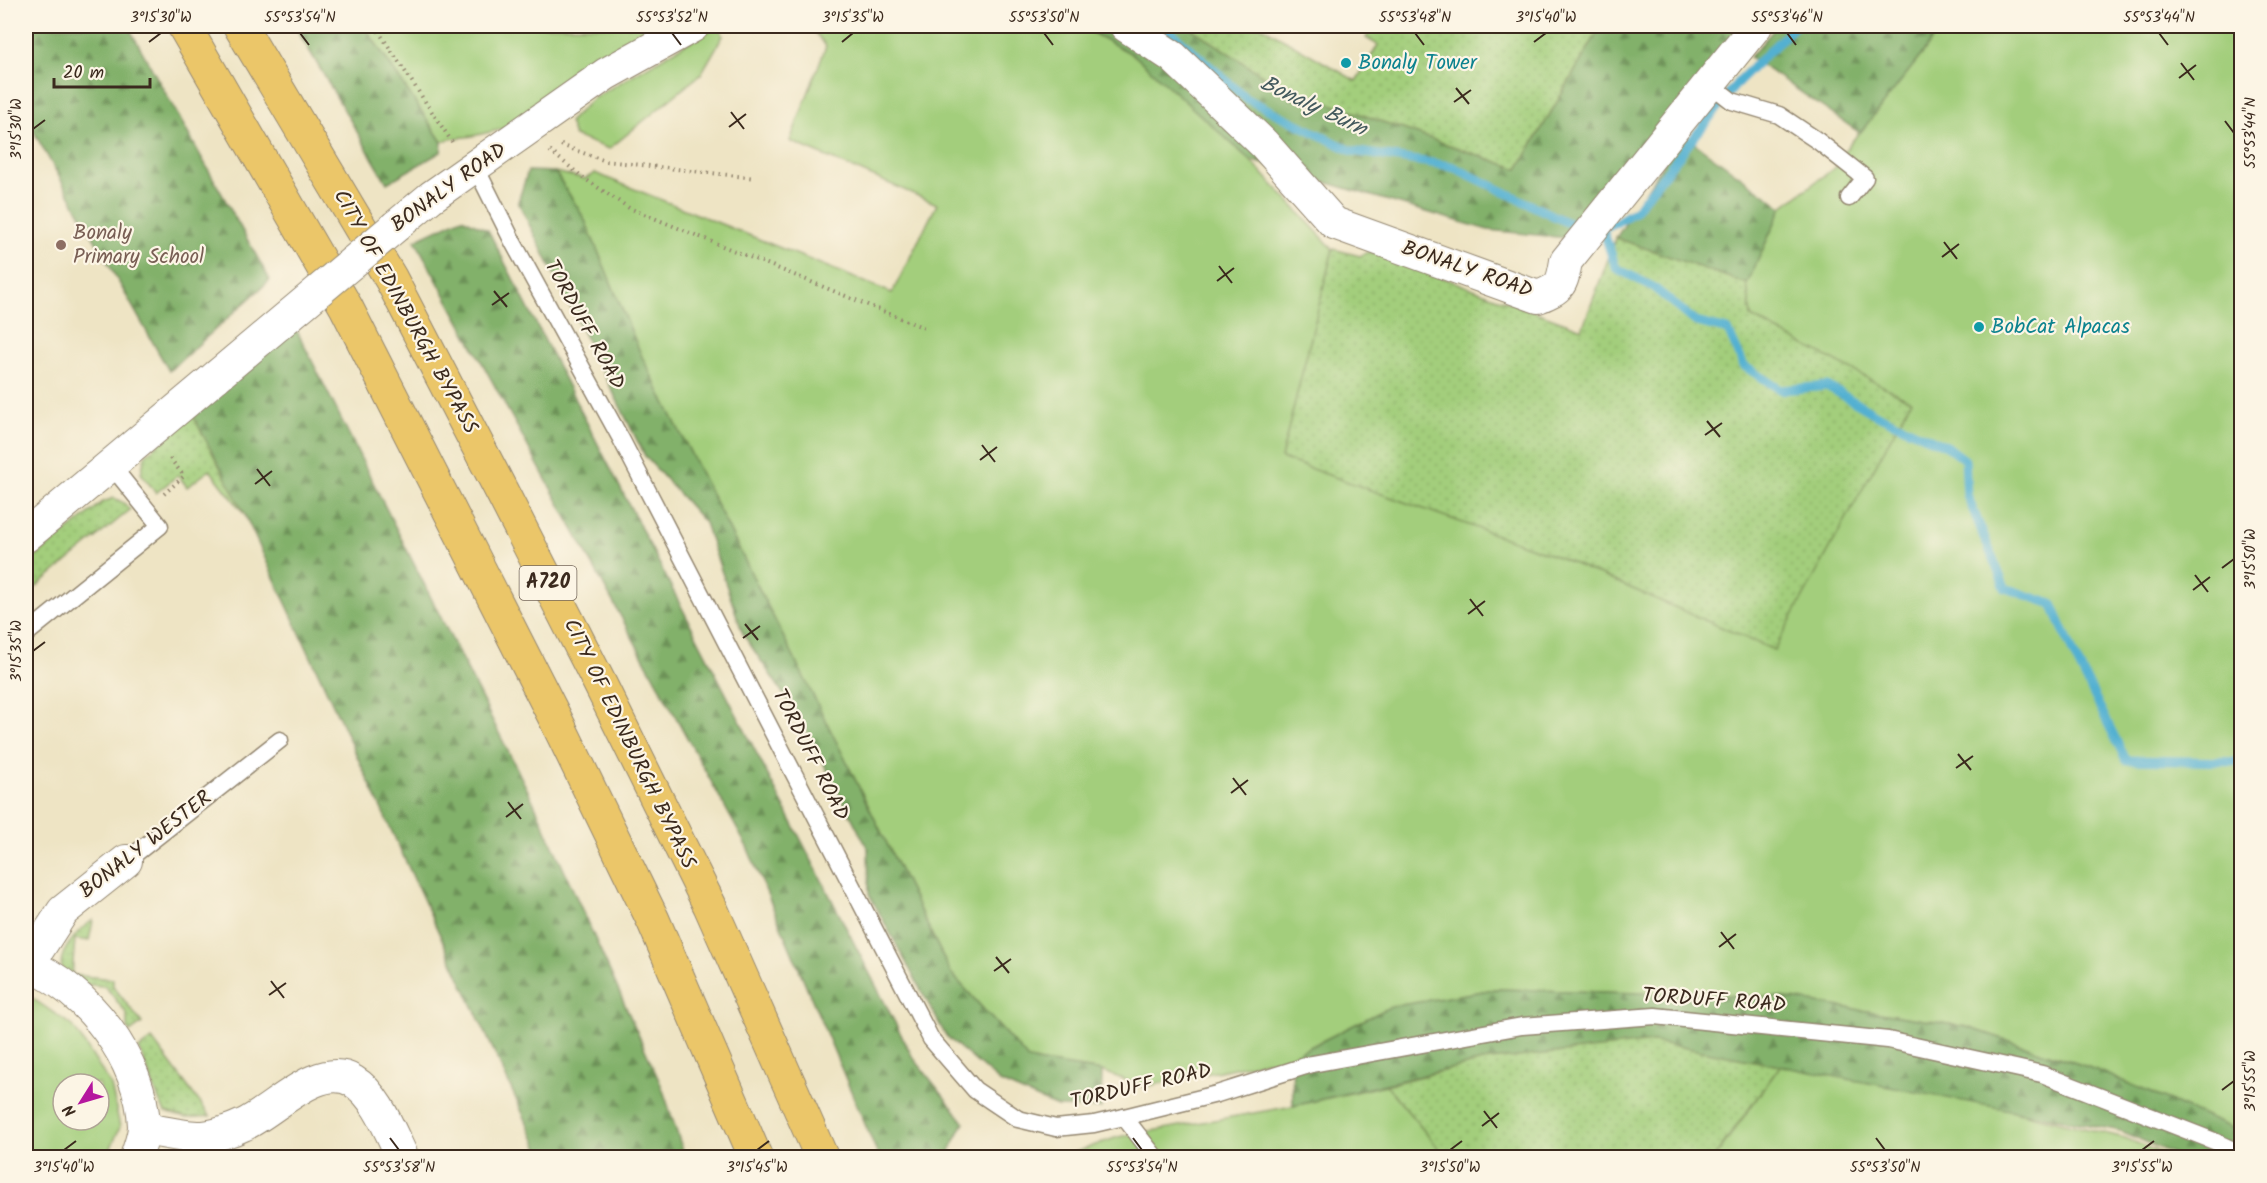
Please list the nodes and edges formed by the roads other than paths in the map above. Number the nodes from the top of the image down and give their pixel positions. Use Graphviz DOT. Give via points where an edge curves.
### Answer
graph roads {
  1 [pos="184,26"];
  2 [pos="240,26"];
  3 [pos="693,26"];
  4 [pos="1126,26"];
  5 [pos="1756,26"];
  6 [pos="1709,83"];
  7 [pos="476,168"];
  8 [pos="1849,198"];
  9 [pos="111,465"];
  10 [pos="26,536"];
  11 [pos="26,634"];
  12 [pos="280,740"];
  13 [pos="126,861"];
  14 [pos="27,964"];
  15 [pos="1124,1117"];
  16 [pos="140,1143"];
  17 [pos="2241,1154"];
  18 [pos="403,1158"];
  19 [pos="756,1158"];
  20 [pos="822,1158"];
  21 [pos="1156,1158"];
  1 -- 19 [label="highway, A720" via="346,307 533,676 653,920"];
  2 -- 20 [label="highway, CITY OF EDINBURGH BYPASS / A720" via="391,279 504,496 710,906"];
  3 -- 7 [label="street, BONALY ROAD" via="606,74"];
  4 -- 6 [label="street, BONALY ROAD" via="1173,57 1264,144 1334,223 1538,297 1556,290 1563,281 1566,261"];
  5 -- 6 [label="street, BONALY ROAD"];
  6 -- 8 [label="lane" via="1732,101 1779,115 1865,178"];
  7 -- 9 [label="street, BONALY ROAD, bridge" via="431,197"];
  7 -- 15 [label="lane, TORDUFF ROAD" via="931,1039 975,1090 1018,1119 1056,1128"];
  9 -- 10 [label="street, BONALY ROAD"];
  9 -- 11 [label="lane" via="160,526"];
  12 -- 13 [label="lane, BONALY WESTER"];
  13 -- 14 [label="street, BONALY WESTER" via="63,911"];
  14 -- 16 [label="street, BONALY WESTER" via="68,990 114,1037 139,1090"];
  15 -- 17 [label="lane, TORDUFF ROAD" via="1217,1094 1312,1064 1522,1026 1655,1016 1888,1040 2042,1074"];
  15 -- 21 [label="lane"];
  16 -- 18 [label="street, BONALY WESTER" via="203,1137 243,1125 319,1078 337,1076 353,1080 366,1092"];
}
